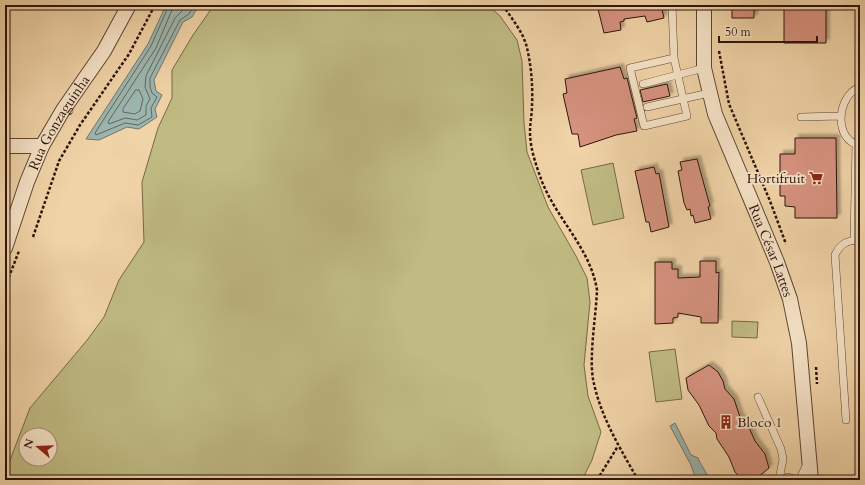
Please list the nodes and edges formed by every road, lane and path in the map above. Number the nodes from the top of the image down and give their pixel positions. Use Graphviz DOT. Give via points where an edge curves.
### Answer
graph roads {
  1 [pos="129,5"];
  2 [pos="155,5"];
  3 [pos="503,5"];
  4 [pos="672,5"];
  5 [pos="704,5"];
  6 [pos="674,58"];
  7 [pos="704,68"];
  8 [pos="678,75"];
  9 [pos="643,84"];
  10 [pos="860,87"];
  11 [pos="710,93"];
  12 [pos="684,98"];
  13 [pos="647,107"];
  14 [pos="840,116"];
  15 [pos="800,117"];
  16 [pos="858,144"];
  17 [pos="5,146"];
  18 [pos="42,146"];
  19 [pos="33,237"];
  20 [pos="857,240"];
  21 [pos="5,248"];
  22 [pos="20,250"];
  23 [pos="5,287"];
  24 [pos="758,397"];
  25 [pos="846,420"];
  26 [pos="618,446"];
  27 [pos="808,461"];
  28 [pos="597,480"];
  29 [pos="638,480"];
  30 [pos="780,480"];
  31 [pos="798,480"];
  32 [pos="811,480"];
  1 -- 18 [label="street, Rua Gonzaguinha" via="104,51 63,110"];
  2 -- 19 [label="path" via="129,54 58,162"];
  3 -- 26 [label="path" via="518,25 526,43 531,82 531,145 541,180 552,202 589,259 595,275 597,290 593,378 600,403"];
  4 -- 6 [label="lane"];
  5 -- 7 [label="street, Rua César Lattes"];
  6 -- 8 [label="lane"];
  6 -- 12 [label="lane" via="630,68 644,126 687,116"];
  7 -- 8 [label="lane"];
  7 -- 11 [label="street, Rua César Lattes"];
  8 -- 9 [label="lane"];
  8 -- 12 [label="lane"];
  10 -- 14 [label="lane" via="848,97"];
  11 -- 12 [label="lane"];
  11 -- 27 [label="street, Rua César Lattes" via="715,114 790,299 799,343"];
  12 -- 13 [label="lane"];
  14 -- 15 [label="lane"];
  14 -- 16 [label="lane" via="844,131"];
  16 -- 20 [label="lane"];
  17 -- 18 [label="street"];
  18 -- 21 [label="street, Rua Gonzaguinha"];
  20 -- 25 [label="lane" via="844,243 834,255"];
  22 -- 23 [label="path"];
  24 -- 30 [label="lane" via="781,449 783,459"];
  26 -- 28 [label="path"];
  26 -- 29 [label="path"];
  27 -- 31 [label="lane"];
  27 -- 32 [label="street, Rua César Lattes" via="811,467"];
  30 -- 31 [label="lane" via="788,477"];
}
